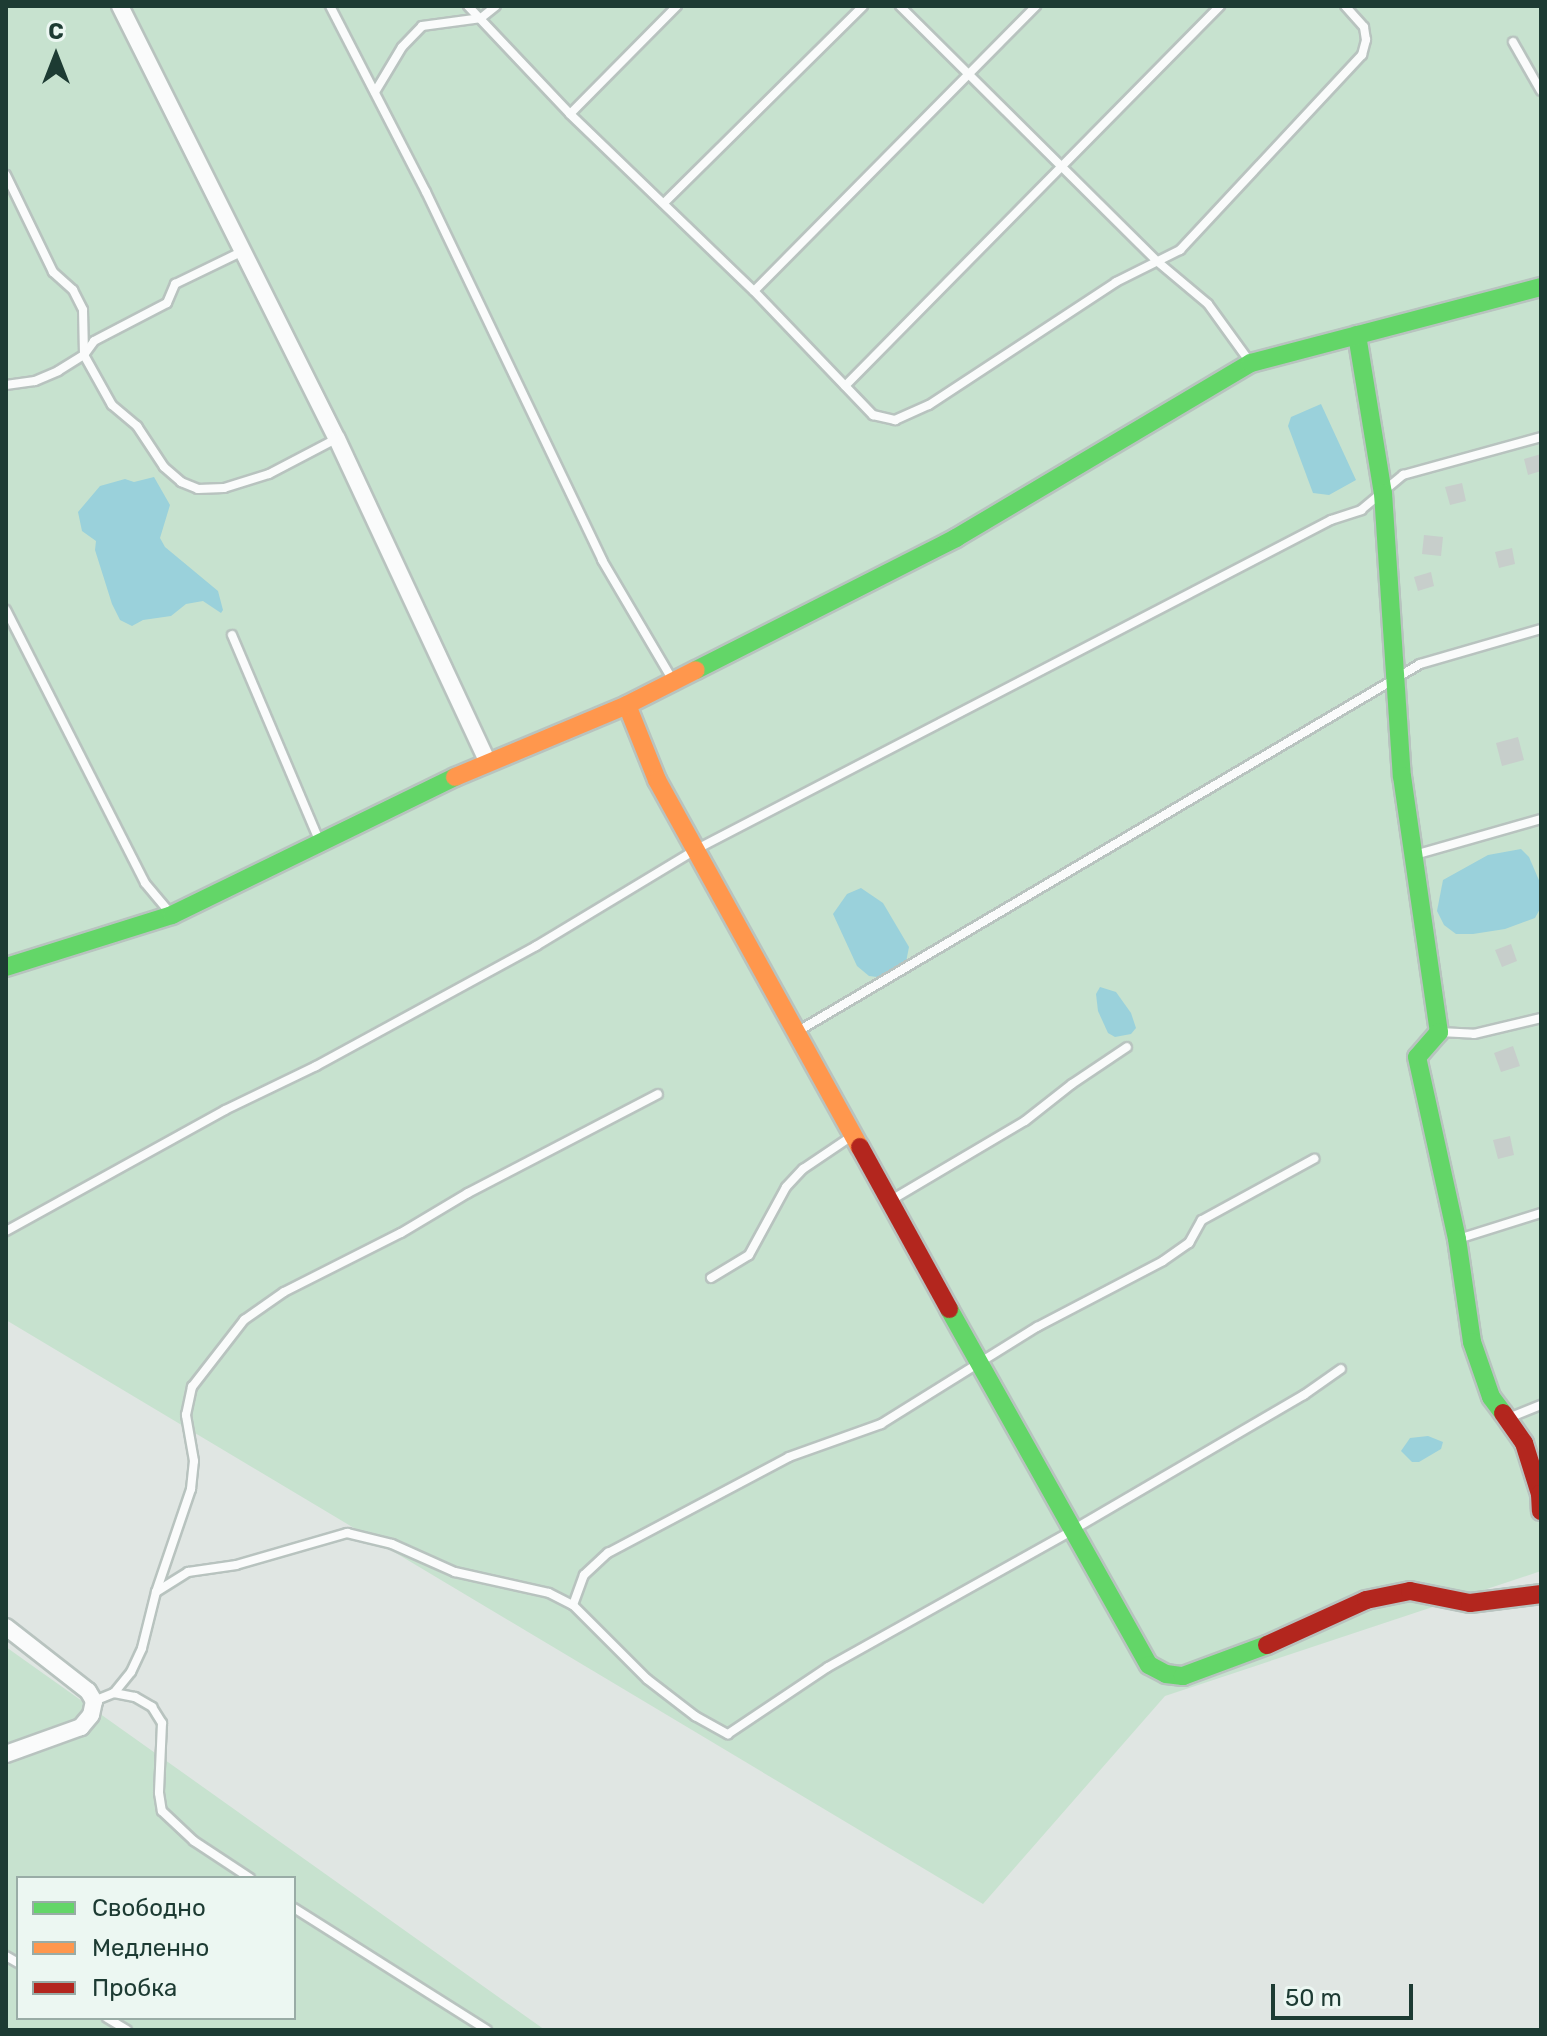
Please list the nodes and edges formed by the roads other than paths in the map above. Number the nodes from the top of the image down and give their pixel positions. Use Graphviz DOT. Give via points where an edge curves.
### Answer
graph roads {
  1 [pos="120,6"];
  2 [pos="330,6"];
  3 [pos="468,6"];
  4 [pos="496,6"];
  5 [pos="677,6"];
  6 [pos="863,6"];
  7 [pos="900,6"];
  8 [pos="1036,6"];
  9 [pos="1220,6"];
  10 [pos="1345,6"];
  11 [pos="481,18"];
  12 [pos="1513,42"];
  13 [pos="967,73"];
  14 [pos="1541,91"];
  15 [pos="375,92"];
  16 [pos="570,114"];
  17 [pos="1062,163"];
  18 [pos="6,175"];
  19 [pos="664,203"];
  20 [pos="243,251"];
  21 [pos="1158,262"];
  22 [pos="1541,287"];
  23 [pos="754,291"];
  24 [pos="1357,335"];
  25 [pos="84,355"];
  26 [pos="1251,363"];
  27 [pos="6,385"];
  28 [pos="845,386"];
  29 [pos="1541,437"];
  30 [pos="337,439"];
  31 [pos="1383,493"];
  32 [pos="6,610"];
  33 [pos="1541,629"];
  34 [pos="232,635"];
  35 [pos="1398,677"];
  36 [pos="674,681"];
  37 [pos="627,705"];
  38 [pos="487,761"];
  39 [pos="1541,819"];
  40 [pos="320,843"];
  41 [pos="695,850"];
  42 [pos="1413,855"];
  43 [pos="172,915"];
  44 [pos="6,967"];
  45 [pos="1541,1018"];
  46 [pos="796,1032"];
  47 [pos="1439,1032"];
  48 [pos="1127,1047"];
  49 [pos="658,1094"];
  50 [pos="852,1135"];
  51 [pos="1314,1159"];
  52 [pos="889,1201"];
  53 [pos="1541,1213"];
  54 [pos="6,1231"];
  55 [pos="1457,1239"];
  56 [pos="711,1278"];
  57 [pos="979,1365"];
  58 [pos="1341,1369"];
  59 [pos="1541,1405"];
  60 [pos="1506,1419"];
  61 [pos="1541,1511"];
  62 [pos="1071,1531"];
  63 [pos="156,1592"];
  64 [pos="1541,1594"];
  65 [pos="573,1605"];
  66 [pos="6,1627"];
  67 [pos="114,1693"];
  68 [pos="94,1701"];
  69 [pos="6,1754"];
  70 [pos="247,1876"];
  71 [pos="296,1909"];
  72 [pos="487,2030"];
  1 -- 20 [label="street"];
  2 -- 15 [label="lane"];
  3 -- 11 [label="lane"];
  4 -- 11 [label="lane"];
  5 -- 16 [label="lane"];
  6 -- 19 [label="lane"];
  7 -- 13 [label="lane"];
  8 -- 13 [label="lane"];
  9 -- 17 [label="lane"];
  10 -- 21 [label="lane" via="1364,27 1362,55 1180,250"];
  11 -- 15 [label="lane" via="422,26 402,47"];
  11 -- 16 [label="lane"];
  12 -- 14 [label="lane"];
  13 -- 17 [label="lane"];
  13 -- 23 [label="lane" via="922,125"];
  15 -- 36 [label="lane" via="602,560"];
  16 -- 19 [label="lane"];
  17 -- 21 [label="lane"];
  17 -- 28 [label="lane"];
  18 -- 25 [label="lane" via="53,272 73,290 83,310"];
  19 -- 23 [label="lane"];
  20 -- 25 [label="lane" via="175,284 167,303 94,341"];
  20 -- 30 [label="street"];
  21 -- 26 [label="lane" via="1208,304"];
  21 -- 28 [label="lane" via="1116,282 929,405 895,420 873,415"];
  22 -- 24 [label="street"];
  23 -- 28 [label="lane"];
  24 -- 26 [label="street"];
  24 -- 31 [label="street"];
  25 -- 27 [label="lane" via="35,381"];
  25 -- 30 [label="lane" via="112,405 137,426 164,467 198,489 224,488 269,474"];
  26 -- 36 [label="street" via="956,538"];
  29 -- 31 [label="lane" via="1403,475"];
  30 -- 38 [label="street"];
  31 -- 35 [label="street"];
  31 -- 41 [label="lane" via="1361,510 1317,527"];
  32 -- 43 [label="lane" via="145,883"];
  33 -- 35 [label="lane" via="1420,664"];
  34 -- 40 [label="lane"];
  35 -- 42 [label="street" via="1402,776"];
  35 -- 46 [label="lane"];
  36 -- 37 [label="street"];
  37 -- 38 [label="street"];
  37 -- 41 [label="street" via="657,780"];
  38 -- 40 [label="street"];
  39 -- 42 [label="lane"];
  40 -- 43 [label="street"];
  41 -- 46 [label="street"];
  41 -- 54 [label="lane" via="536,946"];
  42 -- 47 [label="street"];
  43 -- 44 [label="street"];
  45 -- 47 [label="lane" via="1474,1034"];
  46 -- 50 [label="street"];
  47 -- 55 [label="street" via="1417,1057"];
  48 -- 52 [label="lane" via="1025,1121"];
  49 -- 63 [label="lane" via="284,1292 244,1320 192,1387 186,1415 194,1461 191,1489"];
  50 -- 52 [label="street"];
  50 -- 56 [label="lane" via="803,1169 786,1187 749,1255"];
  51 -- 57 [label="lane" via="1202,1220 1189,1243 1163,1261 1099,1292"];
  52 -- 57 [label="street"];
  53 -- 55 [label="lane"];
  55 -- 60 [label="street" via="1472,1342 1491,1397"];
  57 -- 62 [label="street"];
  57 -- 65 [label="lane" via="881,1424 789,1457 608,1553 584,1575"];
  58 -- 62 [label="lane"];
  59 -- 60 [label="lane"];
  60 -- 61 [label="street" via="1524,1443"];
  62 -- 64 [label="street" via="1149,1665 1166,1674 1183,1676 1237,1658 1366,1600 1410,1591 1470,1603"];
  62 -- 65 [label="lane" via="828,1667 728,1734 647,1679"];
  63 -- 65 [label="lane" via="188,1572 236,1565 347,1533 392,1544 455,1572 549,1593"];
  63 -- 67 [label="lane" via="142,1648"];
  66 -- 68 [label="street"];
  67 -- 68 [label="lane"];
  67 -- 70 [label="lane" via="152,1707 162,1723 162,1811 194,1841"];
  68 -- 69 [label="street" via="81,1727"];
  71 -- 72 [label="lane"];
}
